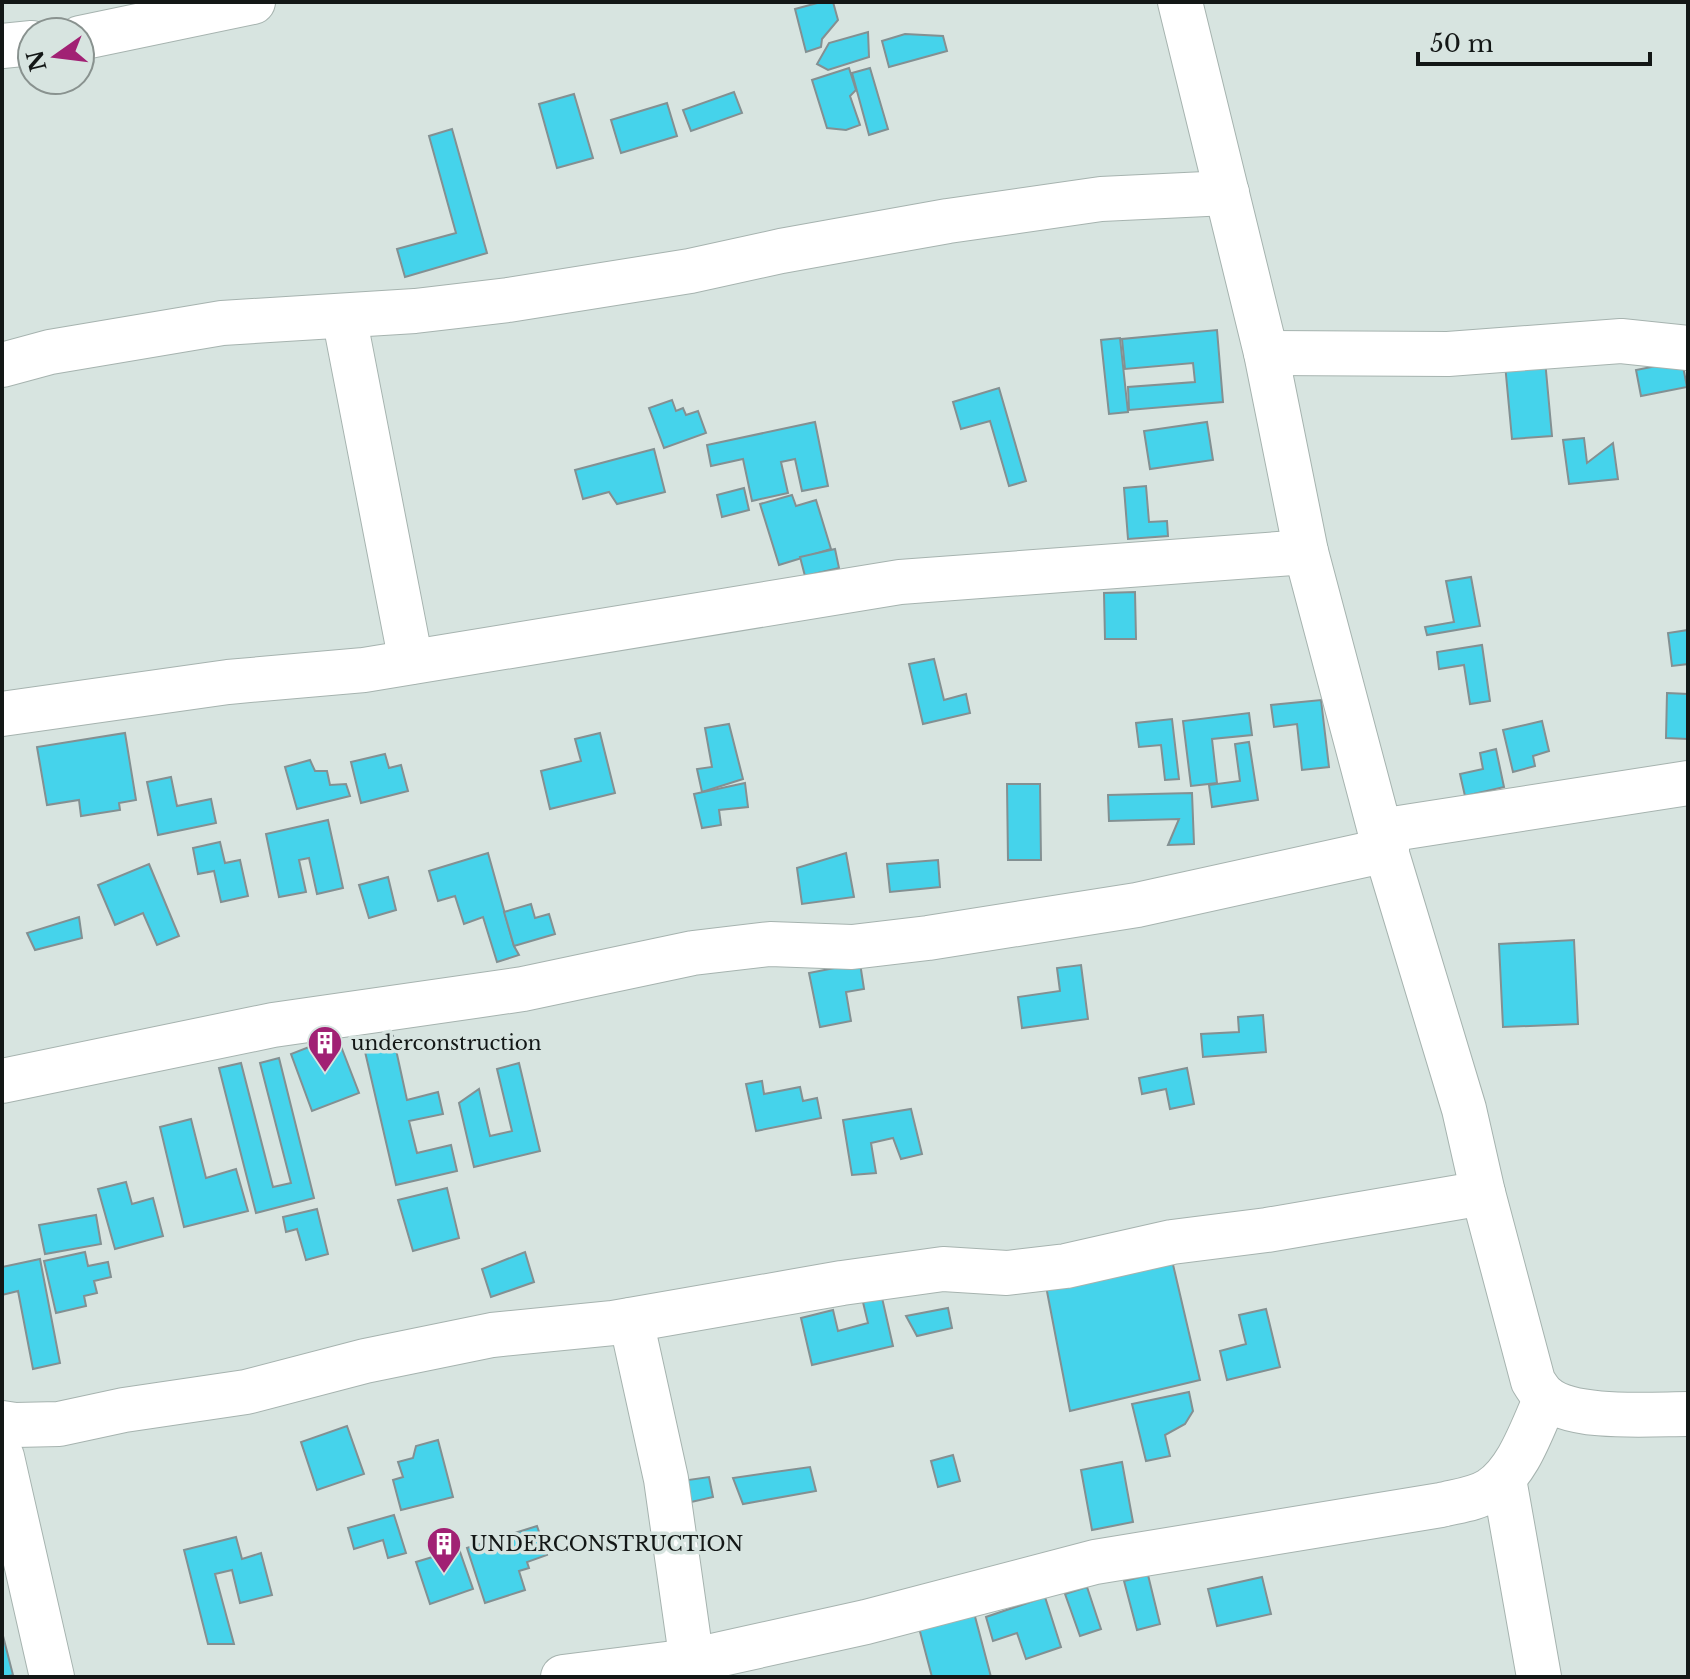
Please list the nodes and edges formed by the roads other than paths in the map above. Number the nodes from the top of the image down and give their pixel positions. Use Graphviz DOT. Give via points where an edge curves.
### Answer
graph roads {
  1 [pos="253,2"];
  2 [pos="1180,2"];
  3 [pos="96,35"];
  4 [pos="1227,193"];
  5 [pos="344,316"];
  6 [pos="1688,348"];
  7 [pos="1266,353"];
  8 [pos="2,365"];
  9 [pos="1306,552"];
  10 [pos="411,662"];
  11 [pos="2,714"];
  12 [pos="1688,783"];
  13 [pos="1383,841"];
  14 [pos="2,1081"];
  15 [pos="1483,1193"];
  16 [pos="631,1320"];
  17 [pos="1546,1398"];
  18 [pos="1688,1414"];
  19 [pos="2,1423"];
  20 [pos="2,1457"];
  21 [pos="1504,1479"];
  22 [pos="692,1669"];
  23 [pos="52,1677"];
  24 [pos="563,1677"];
  25 [pos="1539,1677"];
  1 -- 3 [label="street"];
  2 -- 4 [label="street"];
  4 -- 5 [label="street" via="1101,199 948,221 508,300"];
  4 -- 7 [label="street"];
  5 -- 8 [label="street" via="222,323 64,349"];
  5 -- 10 [label="street"];
  6 -- 7 [label="street" via="1621,341 1448,354"];
  7 -- 9 [label="street"];
  9 -- 10 [label="street" via="900,582"];
  9 -- 13 [label="street"];
  10 -- 11 [label="street"];
  12 -- 13 [label="street"];
  13 -- 14 [label="street" via="1137,905 852,947 770,944 693,953 523,989 273,1025"];
  13 -- 15 [label="street" via="1464,1109"];
  15 -- 16 [label="street" via="1172,1242 1066,1266 1007,1273 943,1269"];
  15 -- 17 [label="street" via="1533,1381"];
  16 -- 19 [label="street" via="492,1335 246,1392 59,1424"];
  16 -- 22 [label="street" via="666,1479"];
  17 -- 18 [label="street" via="1594,1413"];
  17 -- 21 [label="street"];
  20 -- 23 [label="street"];
  21 -- 22 [label="street" via="1481,1494 1441,1505 1095,1562"];
  21 -- 25 [label="street"];
  22 -- 24 [label="street"];
}
